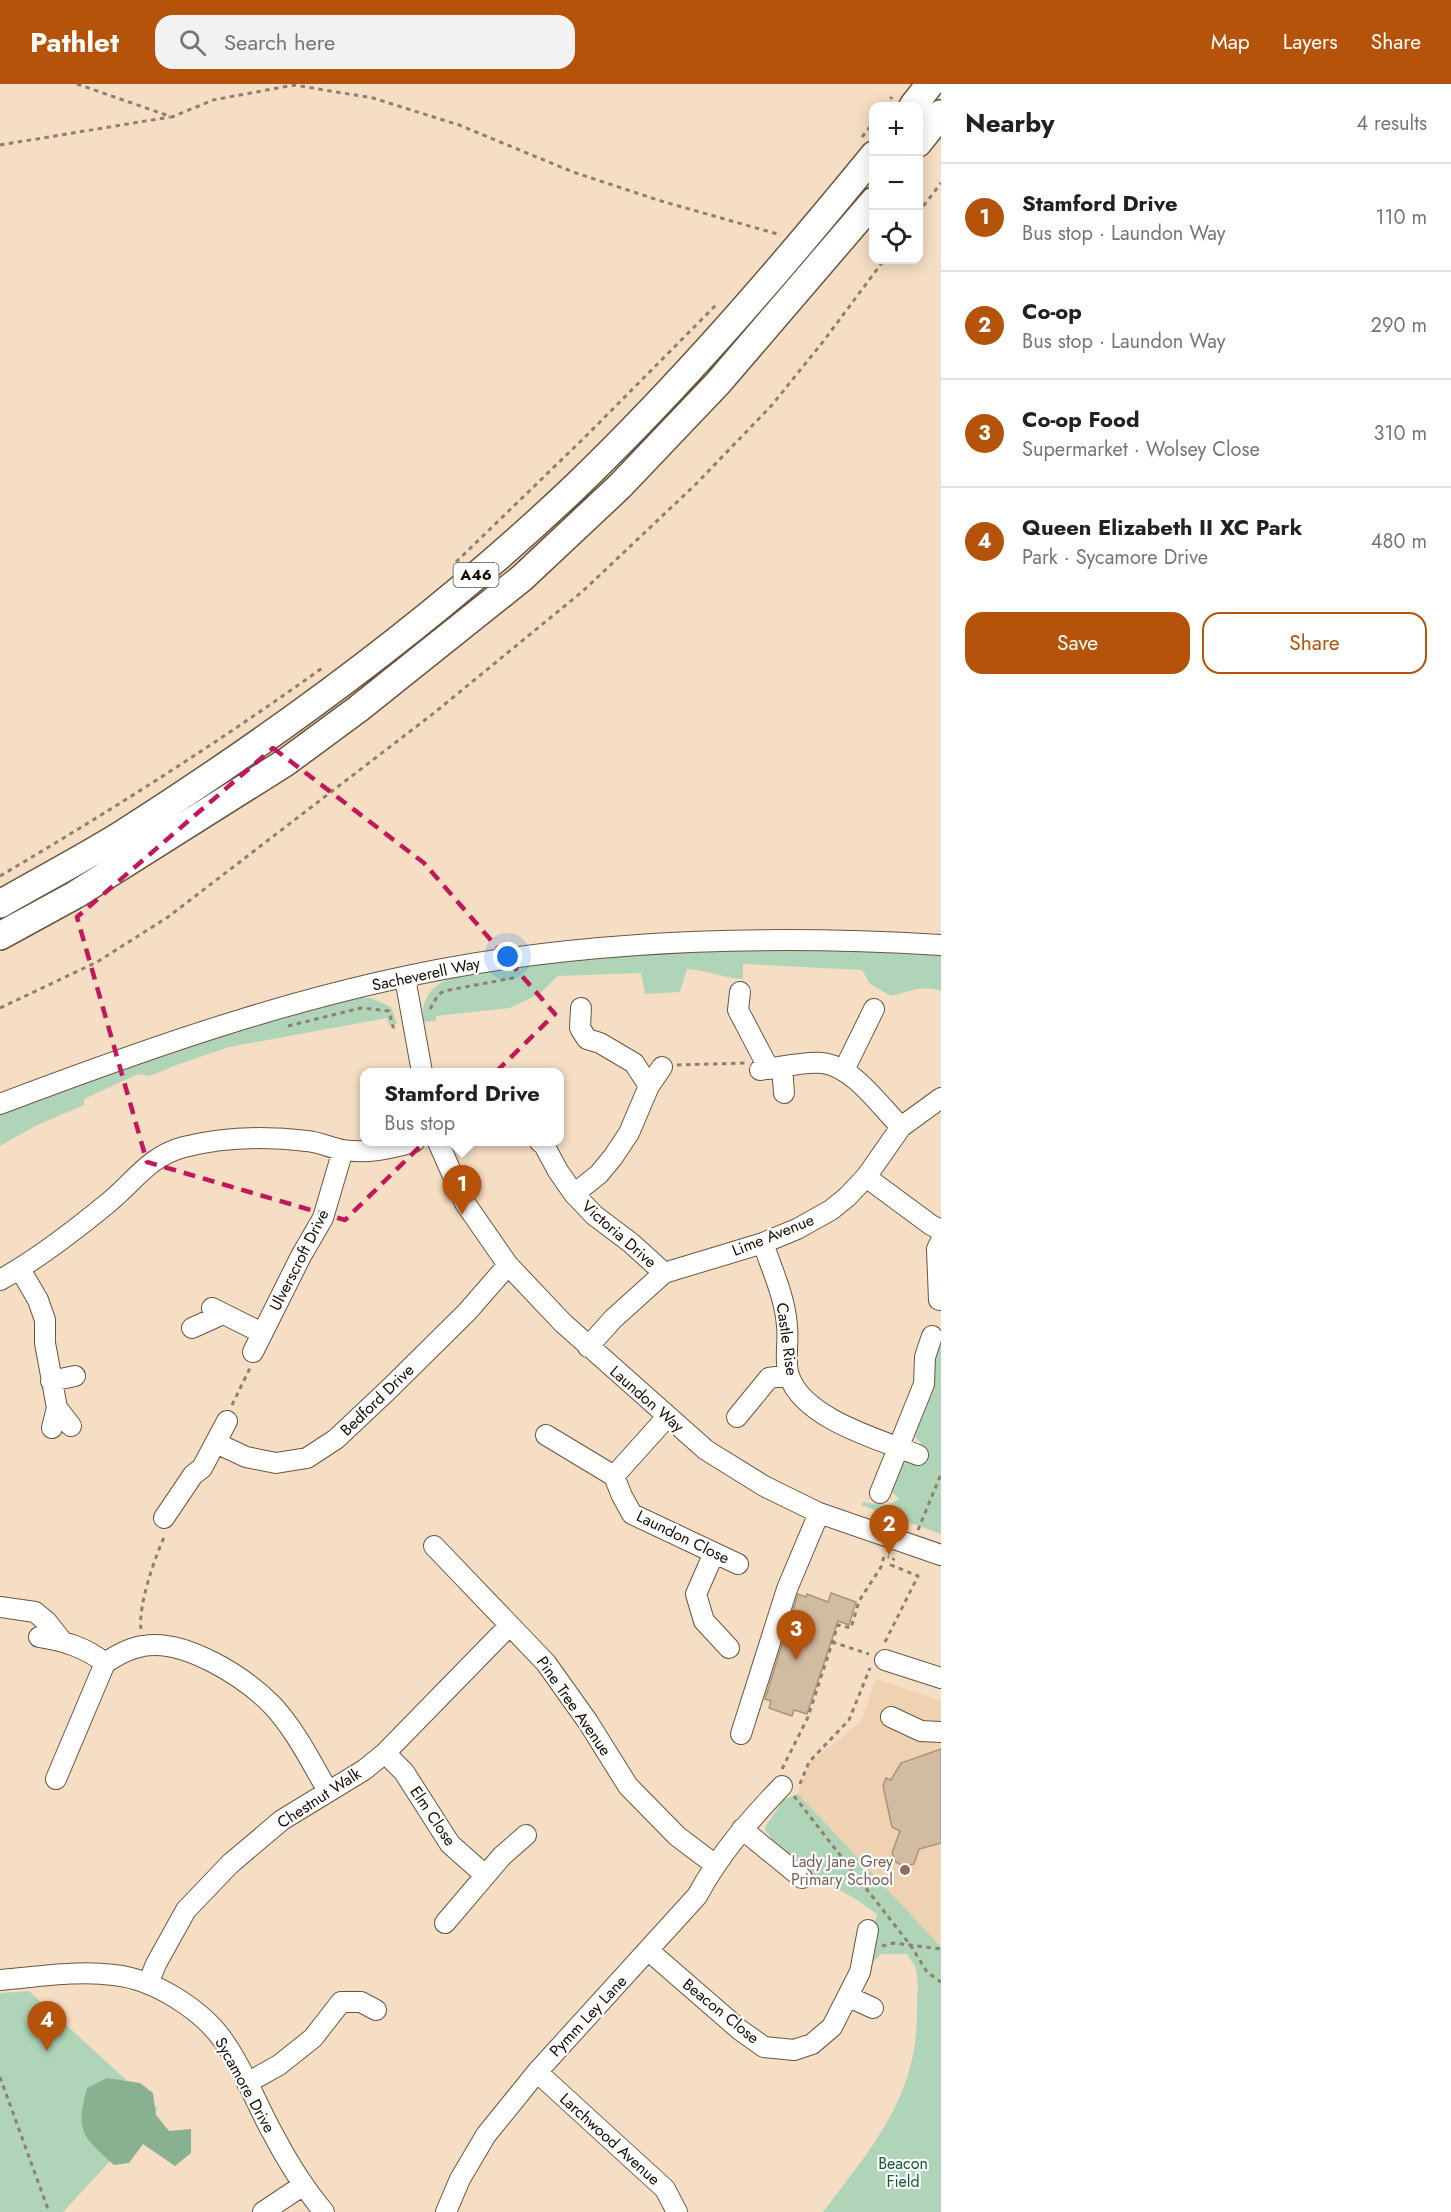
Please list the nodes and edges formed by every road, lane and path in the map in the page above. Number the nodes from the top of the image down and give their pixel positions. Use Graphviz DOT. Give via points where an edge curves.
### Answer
graph roads {
  1 [pos="77,84"];
  2 [pos="930,84"];
  3 [pos="916,102"];
  4 [pos="941,114"];
  5 [pos="172,117"];
  6 [pos="923,137"];
  7 [pos="0,145"];
  8 [pos="867,147"];
  9 [pos="941,183"];
  10 [pos="869,206"];
  11 [pos="920,210"];
  12 [pos="775,243"];
  13 [pos="881,264"];
  14 [pos="722,299"];
  15 [pos="450,568"];
  16 [pos="326,665"];
  17 [pos="0,876"];
  18 [pos="0,904"];
  19 [pos="0,936"];
  20 [pos="941,945"];
  21 [pos="526,976"];
  22 [pos="405,978"];
  23 [pos="740,992"];
  24 [pos="0,1008"];
  25 [pos="581,1008"];
  26 [pos="874,1009"];
  27 [pos="413,1026"];
  28 [pos="281,1028"];
  29 [pos="662,1067"];
  30 [pos="421,1068"];
  31 [pos="770,1069"];
  32 [pos="844,1070"];
  33 [pos="641,1081"];
  34 [pos="784,1093"];
  35 [pos="941,1098"];
  36 [pos="0,1104"];
  37 [pos="901,1127"];
  38 [pos="399,1146"];
  39 [pos="440,1146"];
  40 [pos="545,1146"];
  41 [pos="344,1150"];
  42 [pos="866,1177"];
  43 [pos="574,1194"];
  44 [pos="941,1230"];
  45 [pos="941,1241"];
  46 [pos="763,1243"];
  47 [pos="508,1265"];
  48 [pos="20,1269"];
  49 [pos="664,1273"];
  50 [pos="0,1280"];
  51 [pos="939,1300"];
  52 [pos="192,1328"];
  53 [pos="262,1333"];
  54 [pos="932,1336"];
  55 [pos="588,1347"];
  56 [pos="253,1352"];
  57 [pos="789,1375"];
  58 [pos="75,1376"];
  59 [pos="51,1381"];
  60 [pos="667,1417"];
  61 [pos="737,1417"];
  62 [pos="227,1421"];
  63 [pos="62,1427"];
  64 [pos="546,1435"];
  65 [pos="216,1443"];
  66 [pos="909,1451"];
  67 [pos="614,1476"];
  68 [pos="880,1493"];
  69 [pos="819,1513"];
  70 [pos="166,1525"];
  71 [pos="434,1546"];
  72 [pos="714,1553"];
  73 [pos="941,1555"];
  74 [pos="884,1556"];
  75 [pos="894,1558"];
  76 [pos="738,1564"];
  77 [pos="0,1607"];
  78 [pos="66,1619"];
  79 [pos="509,1626"];
  80 [pos="39,1637"];
  81 [pos="62,1641"];
  82 [pos="832,1642"];
  83 [pos="142,1646"];
  84 [pos="729,1648"];
  85 [pos="879,1658"];
  86 [pos="105,1663"];
  87 [pos="941,1678"];
  88 [pos="891,1717"];
  89 [pos="941,1732"];
  90 [pos="741,1734"];
  91 [pos="385,1753"];
  92 [pos="56,1779"];
  93 [pos="328,1791"];
  94 [pos="788,1791"];
  95 [pos="742,1828"];
  96 [pos="526,1835"];
  97 [pos="714,1864"];
  98 [pos="485,1875"];
  99 [pos="802,1878"];
  100 [pos="445,1923"];
  101 [pos="868,1930"];
  102 [pos="911,1946"];
  103 [pos="941,1948"];
  104 [pos="649,1951"];
  105 [pos="860,1972"];
  106 [pos="0,1980"];
  107 [pos="941,1982"];
  108 [pos="148,1984"];
  109 [pos="849,1997"];
  110 [pos="873,2008"];
  111 [pos="376,2010"];
  112 [pos="537,2072"];
  113 [pos="0,2077"];
  114 [pos="248,2083"];
  115 [pos="302,2186"];
  116 [pos="49,2212"];
  117 [pos="263,2212"];
  118 [pos="324,2212"];
  119 [pos="446,2212"];
  120 [pos="677,2212"];
  1 -- 5 [label="path"];
  2 -- 3 [label="highway"];
  4 -- 6 [label="highway"];
  5 -- 7 [label="path"];
  5 -- 12 [label="path" via="213,100 294,85 373,98 459,125 573,172 783,235"];
  8 -- 18 [label="highway, A46" via="700,360 573,488 466,584 250,750 119,836"];
  9 -- 11 [label="path"];
  10 -- 19 [label="highway, A46" via="718,383 620,486 522,578 286,762 75,895"];
  13 -- 24 [label="path" via="772,405 583,591 434,714 168,916 97,962"];
  14 -- 15 [label="path"];
  16 -- 17 [label="path" via="160,780"];
  20 -- 22 [label="street, Sacheverell Way" via="864,940 663,942 495,960"];
  21 -- 27 [label="path" via="444,991 430,1009 430,1025"];
  22 -- 27 [label="street"];
  22 -- 36 [label="street, Sacheverell Way" via="266,1013"];
  23 -- 31 [label="street" via="738,1010"];
  25 -- 33 [label="street" via="580,1028 587,1039 634,1063"];
  26 -- 32 [label="street"];
  27 -- 28 [label="path" via="393,1027 389,1011 361,1008"];
  27 -- 30 [label="street"];
  29 -- 31 [label="path" via="750,1063"];
  29 -- 33 [label="street, Victoria Drive"];
  31 -- 32 [label="street" via="822,1063"];
  31 -- 34 [label="street"];
  32 -- 37 [label="street"];
  33 -- 43 [label="street, Victoria Drive" via="628,1133 599,1174"];
  35 -- 37 [label="street, Lime Avenue"];
  37 -- 42 [label="street, Lime Avenue"];
  38 -- 41 [label="street" via="380,1151"];
  39 -- 47 [label="street, Laundon Way" via="465,1203"];
  40 -- 43 [label="street, Victoria Drive"];
  41 -- 48 [label="street" via="310,1141 268,1137 226,1139 182,1148 149,1163 110,1202"];
  41 -- 53 [label="street, Ulverscroft Drive" via="323,1218"];
  42 -- 44 [label="street"];
  42 -- 46 [label="street, Lime Avenue" via="831,1210"];
  43 -- 49 [label="street, Victoria Drive"];
  45 -- 51 [label="street" via="937,1249"];
  46 -- 49 [label="street, Lime Avenue"];
  46 -- 57 [label="street, Castle Rise" via="784,1306"];
  47 -- 55 [label="street, Laundon Way"];
  47 -- 65 [label="street, Bedford Drive" via="387,1392 336,1439 307,1458 276,1464 246,1457"];
  48 -- 50 [label="street"];
  48 -- 59 [label="street" via="45,1320"];
  49 -- 55 [label="street, Lime Avenue"];
  52 -- 53 [label="street" via="217,1311"];
  53 -- 56 [label="street, Ulverscroft Drive"];
  54 -- 66 [label="street" via="925,1358 924,1384 909,1424"];
  55 -- 60 [label="street, Laundon Way"];
  56 -- 62 [label="path" via="254,1359"];
  57 -- 61 [label="street" via="769,1378"];
  57 -- 66 [label="street, Castle Rise" via="799,1394 815,1411"];
  58 -- 59 [label="street"];
  59 -- 63 [label="street"];
  60 -- 67 [label="street"];
  60 -- 69 [label="street, Laundon Way" via="706,1450 764,1486"];
  62 -- 65 [label="street"];
  64 -- 67 [label="street"];
  65 -- 70 [label="street"];
  66 -- 68 [label="street"];
  67 -- 72 [label="street, Laundon Close" via="632,1514"];
  69 -- 73 [label="street, Laundon Way"];
  69 -- 90 [label="street" via="787,1588"];
  70 -- 83 [label="path" via="139,1620"];
  71 -- 79 [label="street, Pine Tree Avenue"];
  72 -- 76 [label="street, Laundon Close"];
  72 -- 84 [label="street" via="696,1594 704,1621"];
  74 -- 82 [label="path" via="859,1601 851,1628 838,1625"];
  75 -- 85 [label="path" via="891,1565 918,1576"];
  77 -- 81 [label="street" via="35,1612"];
  78 -- 81 [label="street"];
  79 -- 91 [label="street, Chestnut Walk"];
  79 -- 97 [label="street, Pine Tree Avenue" via="546,1663 628,1786 677,1836"];
  80 -- 81 [label="street"];
  81 -- 86 [label="street" via="88,1650"];
  82 -- 85 [label="path"];
  82 -- 94 [label="path" via="808,1717 779,1774"];
  83 -- 86 [label="street"];
  83 -- 93 [label="street" via="179,1649 245,1682 273,1706"];
  85 -- 87 [label="street"];
  85 -- 94 [label="path" via="849,1720"];
  86 -- 92 [label="street"];
  88 -- 89 [label="street" via="921,1731"];
  91 -- 93 [label="street, Chestnut Walk"];
  91 -- 98 [label="street, Elm Close" via="404,1772 450,1844"];
  93 -- 108 [label="street, Chestnut Walk" via="282,1820 230,1864 186,1910"];
  94 -- 95 [label="street, Pymm Ley Lane"];
  94 -- 102 [label="path"];
  95 -- 97 [label="street, Pymm Ley Lane"];
  95 -- 99 [label="street"];
  96 -- 98 [label="street"];
  97 -- 104 [label="street, Pymm Ley Lane" via="697,1896"];
  98 -- 100 [label="street"];
  101 -- 105 [label="street, Beacon Close"];
  102 -- 103 [label="path"];
  102 -- 105 [label="path" via="881,1946"];
  102 -- 107 [label="path" via="927,1972"];
  104 -- 109 [label="street, Beacon Close" via="764,2047 794,2050 812,2044 832,2026"];
  104 -- 112 [label="street, Pymm Ley Lane"];
  105 -- 109 [label="street, Beacon Close"];
  106 -- 108 [label="street, Sycamore Drive" via="83,1974 115,1975"];
  108 -- 114 [label="street, Sycamore Drive" via="173,1996 203,2019 225,2042"];
  109 -- 110 [label="street"];
  111 -- 114 [label="street" via="337,1994 313,2038"];
  112 -- 119 [label="street, Pymm Ley Lane" via="486,2135"];
  112 -- 120 [label="street, Larchwood Avenue" via="665,2189"];
  113 -- 116 [label="path"];
  114 -- 115 [label="street, Sycamore Drive"];
  115 -- 117 [label="street"];
  115 -- 118 [label="street, Sycamore Drive"];
}
